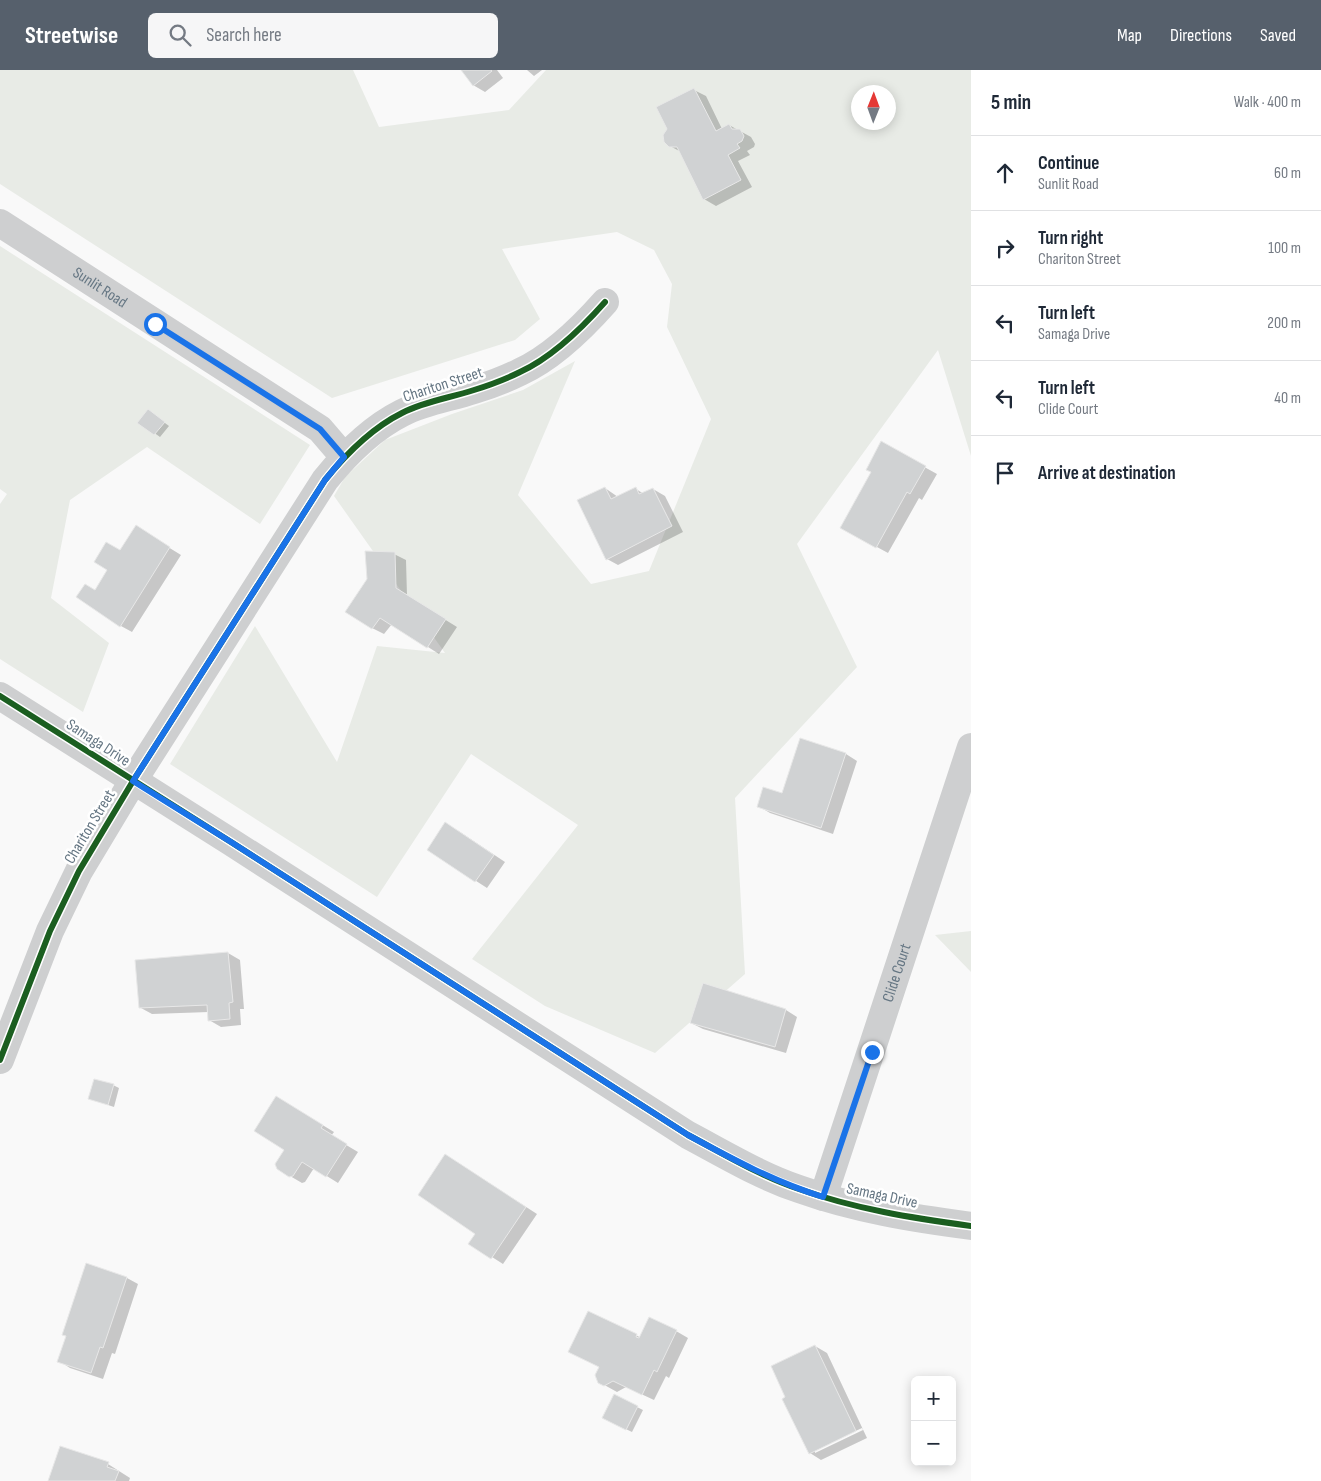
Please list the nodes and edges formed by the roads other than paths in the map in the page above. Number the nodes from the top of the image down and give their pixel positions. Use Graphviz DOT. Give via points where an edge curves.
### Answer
graph roads {
  1 [pos="0,223"];
  2 [pos="605,302"];
  3 [pos="344,457"];
  4 [pos="0,696"];
  5 [pos="971,747"];
  6 [pos="133,781"];
  7 [pos="0,1060"];
  8 [pos="823,1197"];
  9 [pos="971,1226"];
  1 -- 3 [label="street, Sunlit Road" via="320,429"];
  2 -- 3 [label="street, Chariton Street" via="560,346 522,371 475,390 401,413"];
  3 -- 6 [label="street, Chariton Street" via="325,480"];
  4 -- 6 [label="street, Samaga Drive"];
  5 -- 8 [label="street, Clide Court"];
  6 -- 7 [label="street, Chariton Street" via="79,871 50,931"];
  6 -- 8 [label="street, Samaga Drive" via="688,1135 753,1170"];
  8 -- 9 [label="street, Samaga Drive" via="884,1213"];
}
